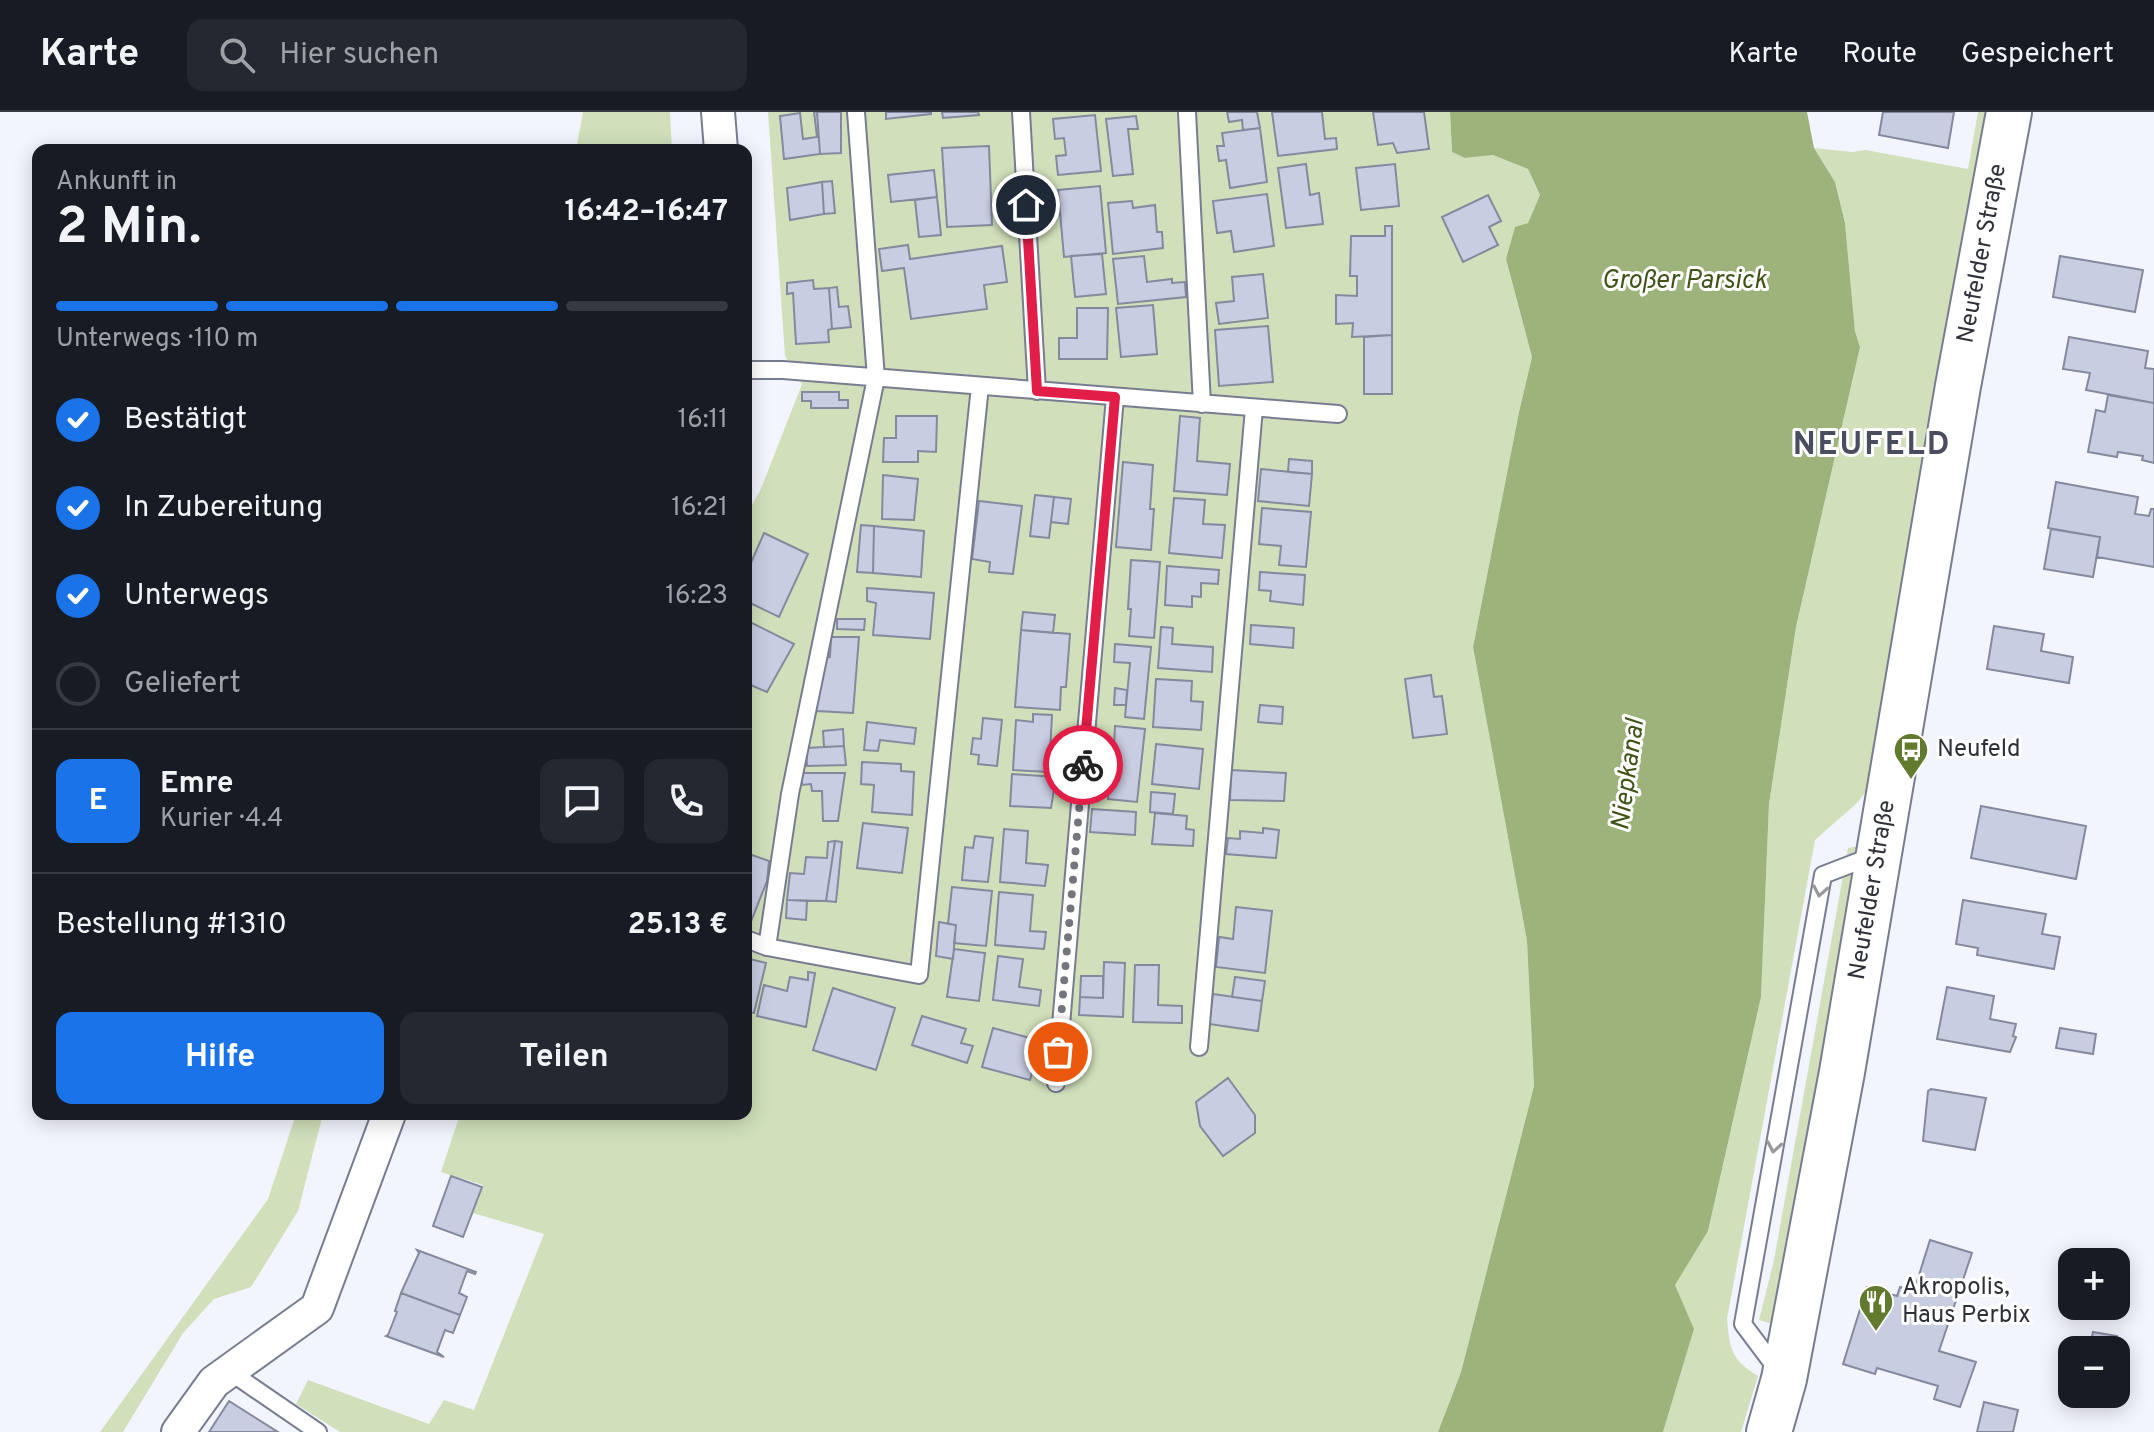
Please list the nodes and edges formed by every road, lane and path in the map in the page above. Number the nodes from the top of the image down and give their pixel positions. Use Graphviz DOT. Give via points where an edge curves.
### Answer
graph roads {
  1 [pos="718,112"];
  2 [pos="856,112"];
  3 [pos="1021,112"];
  4 [pos="1187,112"];
  5 [pos="2009,112"];
  6 [pos="721,144"];
  7 [pos="752,370"];
  8 [pos="876,378"];
  9 [pos="980,386"];
  10 [pos="1037,391"];
  11 [pos="1115,397"];
  12 [pos="1202,404"];
  13 [pos="1254,408"];
  14 [pos="1338,414"];
  15 [pos="752,941"];
  16 [pos="767,947"];
  17 [pos="1199,1047"];
  18 [pos="1056,1083"];
  19 [pos="387,1120"];
  20 [pos="229,1371"];
  21 [pos="178,1432"];
  22 [pos="318,1432"];
  23 [pos="1769,1432"];
  1 -- 6 [label="street"];
  2 -- 8 [label="lane"];
  3 -- 10 [label="lane"];
  4 -- 12 [label="lane"];
  5 -- 23 [label="main road, Neufelder Straße" via="1880,853 1784,1379"];
  7 -- 8 [label="lane"];
  8 -- 9 [label="lane"];
  8 -- 16 [label="lane" via="790,794"];
  9 -- 10 [label="lane"];
  9 -- 16 [label="lane" via="919,975"];
  10 -- 11 [label="lane"];
  11 -- 12 [label="lane"];
  11 -- 18 [label="lane"];
  12 -- 13 [label="lane"];
  13 -- 14 [label="lane"];
  13 -- 17 [label="lane"];
  15 -- 16 [label="lane"];
  19 -- 20 [label="street" via="317,1308"];
  20 -- 21 [label="street" via="214,1382"];
  20 -- 22 [label="lane"];
}
